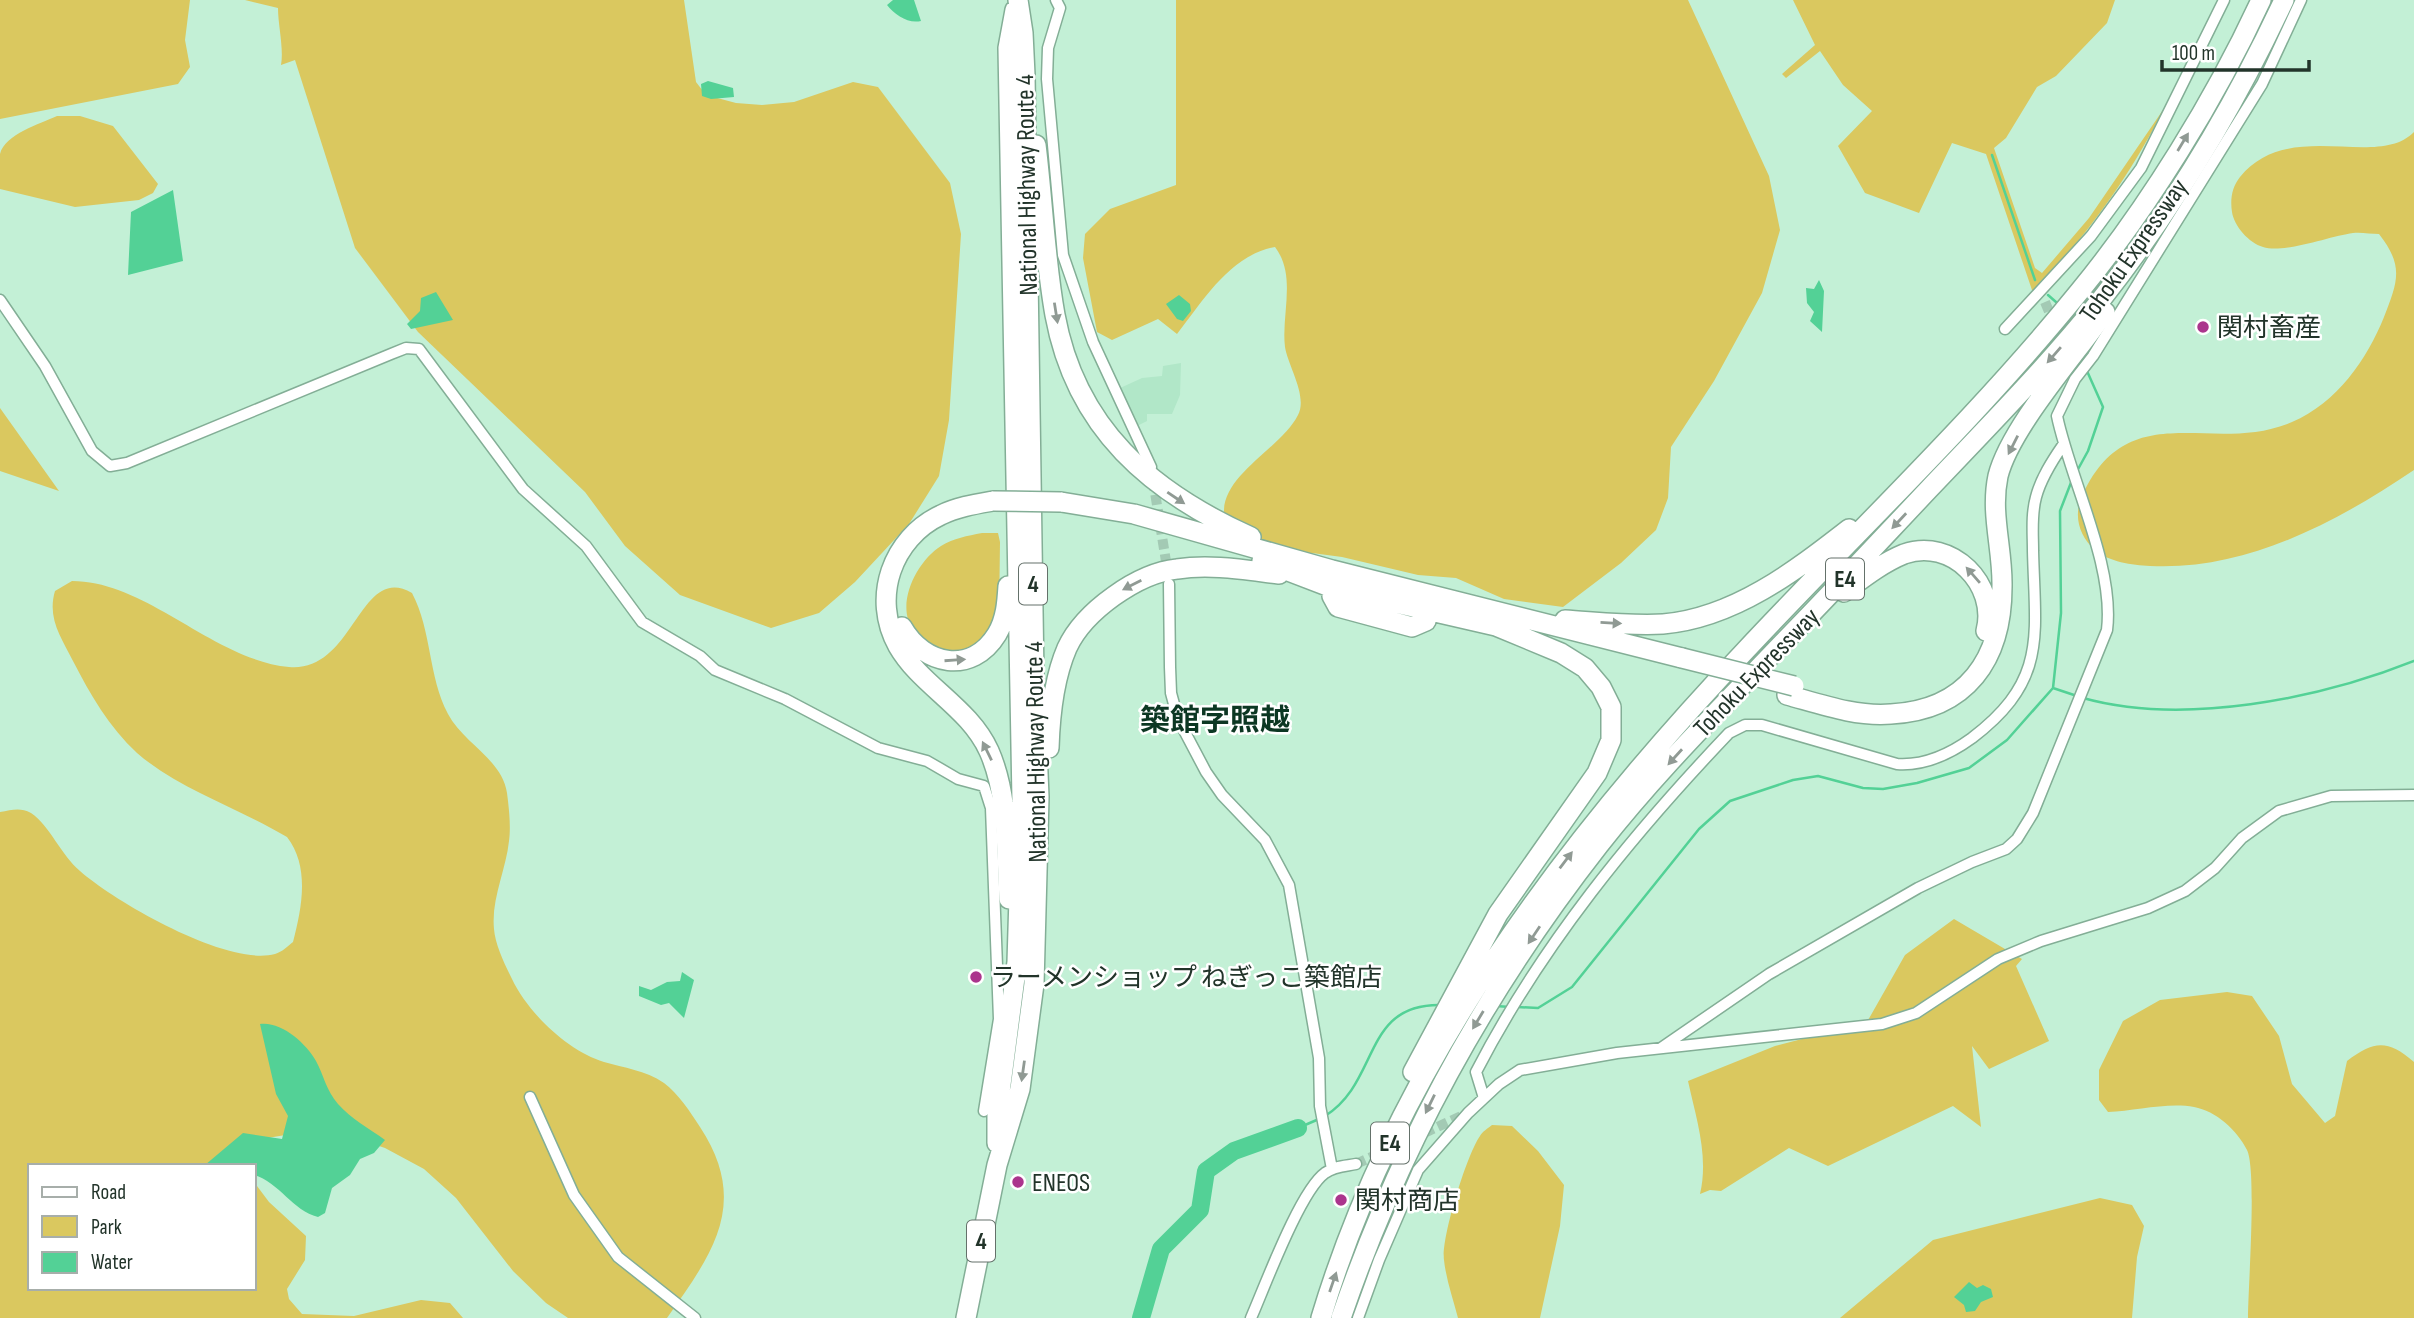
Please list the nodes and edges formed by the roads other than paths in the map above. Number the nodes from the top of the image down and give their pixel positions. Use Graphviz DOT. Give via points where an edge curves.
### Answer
graph roads {
  1 [pos="1017,0"];
  2 [pos="1056,0"];
  3 [pos="2224,0"];
  4 [pos="2261,0"];
  5 [pos="2284,0"];
  6 [pos="2301,0"];
  7 [pos="1025,75"];
  8 [pos="2195,161"];
  9 [pos="0,300"];
  10 [pos="2004,329"];
  11 [pos="1942,443"];
  12 [pos="2063,445"];
  13 [pos="1151,467"];
  14 [pos="994,507"];
  15 [pos="1018,531"];
  16 [pos="1310,577"];
  17 [pos="1169,584"];
  18 [pos="1448,617"];
  19 [pos="1496,618"];
  20 [pos="1805,621"];
  21 [pos="1790,691"];
  22 [pos="2414,795"];
  23 [pos="1017,962"];
  24 [pos="1034,984"];
  25 [pos="1463,994"];
  26 [pos="1011,1038"];
  27 [pos="1661,1048"];
  28 [pos="530,1097"];
  29 [pos="1484,1098"];
  30 [pos="984,1111"];
  31 [pos="1356,1164"];
  32 [pos="1332,1169"];
  33 [pos="695,1318"];
  34 [pos="966,1318"];
  35 [pos="1251,1318"];
  36 [pos="1321,1318"];
  37 [pos="1341,1318"];
  38 [pos="1358,1318"];
  1 -- 7 [label="highway, National Highway Route 4 / 4"];
  1 -- 15 [label="highway, National Highway Route 4 / 4" via="1008,48"];
  2 -- 13 [label="street" via="1060,8 1048,48 1047,79 1063,255 1093,342"];
  3 -- 10 [label="street" via="2141,168 2041,298"];
  11 -- 4 [label="highway, Tohoku Expressway / E4, one-way" via="2080,291 2126,231 2179,148"];
  5 -- 8 [label="highway, Tohoku Expressway / E4"];
  6 -- 12 [label="street" via="2262,84 2089,360 2076,372 2057,416"];
  7 -- 16 [label="highway, one-way" via="1055,315 1067,357 1090,407 1128,459 1173,497"];
  7 -- 24 [label="highway, National Highway Route 4 / 4" via="1039,797"];
  8 -- 20 [label="highway, Tohoku Expressway / E4, one-way" via="2149,235 2058,351"];
  8 -- 21 [label="highway, one-way" via="2117,296 2014,440 1999,475 1994,511 2003,585 2000,621 1992,654 1974,678 1954,695 1924,709 1890,715 1836,708"];
  9 -- 26 [label="street" via="45,366 81,436 110,466 127,463 405,348 419,349 523,489 586,546 642,622 715,670 785,699 878,748 926,761 958,779 984,786 991,808 999,967"];
  19 -- 11 [label="highway, one-way" via="1664,624 1735,604 1820,552"];
  25 -- 11 [label="highway, Tohoku Expressway / E4, one-way" via="1643,764"];
  12 -- 27 [label="street" via="2102,573 2109,617 2033,813 2017,839 2006,849 1918,888 1780,967"];
  12 -- 29 [label="street" via="2040,483 2032,520 2035,652 2024,681 1996,716 1949,752 1916,764 1897,764 1762,725 1745,725 1730,733 1632,841 1518,995 1475,1072"];
  14 -- 15 [label="highway, one-way" via="936,531 913,552 902,571 901,625 919,650 953,663 974,657 999,632 1007,608 1009,554"];
  14 -- 16 [label="highway, bridge" via="1134,514"];
  23 -- 14 [label="highway, one-way" via="1000,785 988,749 955,705 898,646 886,596 896,556 922,527 942,515"];
  15 -- 23 [label="highway, National Highway Route 4 / 4" via="1022,800"];
  16 -- 18 [label="highway"];
  16 -- 18 [label="highway" via="1426,621"];
  16 -- 19 [label="highway" via="1421,590"];
  16 -- 24 [label="highway, one-way" via="1209,566 1175,569 1118,592 1068,646 1049,724 1045,930"];
  17 -- 32 [label="street" via="1170,667 1178,719 1206,772 1265,840 1289,885 1319,1058 1320,1106"];
  18 -- 19 [label="highway"];
  19 -- 21 [label="highway"];
  19 -- 25 [label="highway" via="1585,668 1611,707 1611,740 1597,773 1498,914"];
  21 -- 20 [label="highway, one-way" via="1879,704 1928,697 1954,682 1973,663 1984,640 1988,610 1980,583 1969,569 1942,554 1923,552 1906,554 1882,566"];
  20 -- 37 [label="highway, Tohoku Expressway / E4, one-way" via="1711,717 1601,842 1492,996 1406,1154"];
  22 -- 27 [label="street" via="2331,796 2280,811 2242,838 2215,868 2185,891 1998,959 1916,1013 1882,1024"];
  23 -- 26 [label="highway, National Highway Route 4 / 4"];
  24 -- 26 [label="highway, National Highway Route 4 / 4"];
  36 -- 25 [label="highway, one-way" via="1402,1093"];
  26 -- 30 [label="street"];
  26 -- 34 [label="highway, National Highway Route 4 / 4" via="998,1115 997,1165"];
  27 -- 29 [label="street" via="1520,1070"];
  28 -- 33 [label="street" via="575,1195 618,1257"];
  29 -- 38 [label="street" via="1418,1170"];
  31 -- 32 [label="street"];
  32 -- 35 [label="street" via="1317,1181 1300,1208"];
}
